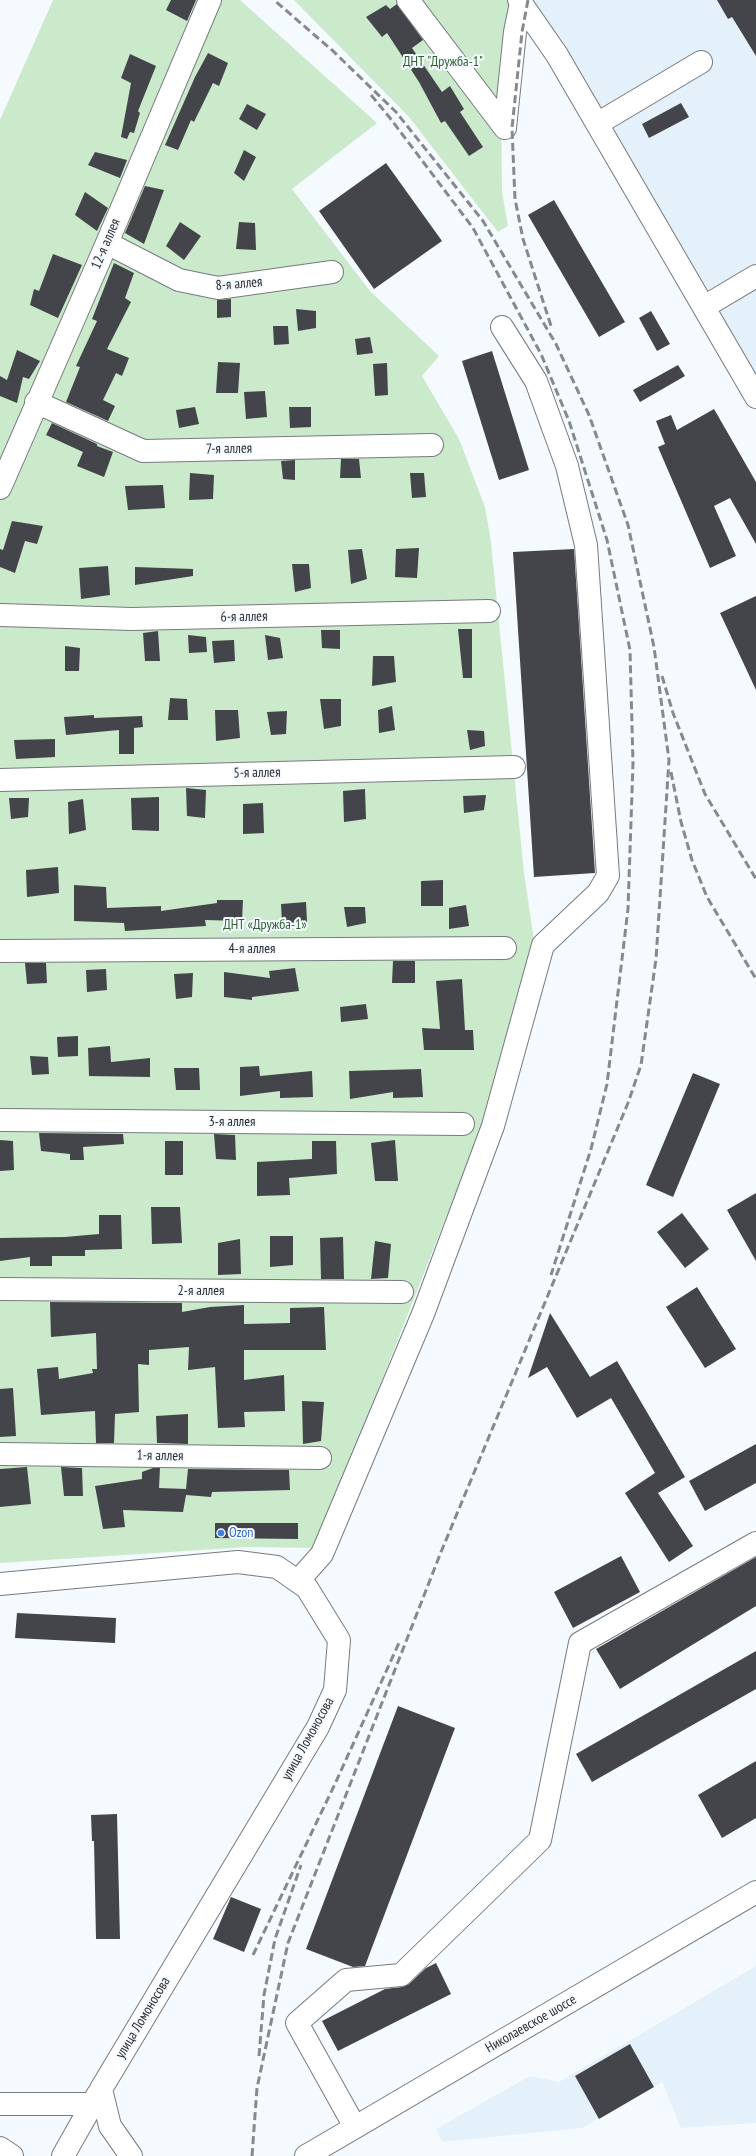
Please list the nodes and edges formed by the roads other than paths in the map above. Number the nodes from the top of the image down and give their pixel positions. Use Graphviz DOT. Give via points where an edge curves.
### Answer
graph roads {
  1 [pos="210,0"];
  2 [pos="408,0"];
  3 [pos="520,1"];
  4 [pos="701,62"];
  5 [pos="597,124"];
  6 [pos="107,243"];
  7 [pos="332,272"];
  8 [pos="756,276"];
  9 [pos="704,307"];
  10 [pos="502,327"];
  11 [pos="756,397"];
  12 [pos="36,402"];
  13 [pos="432,445"];
  14 [pos="0,488"];
  15 [pos="489,611"];
  16 [pos="0,615"];
  17 [pos="514,767"];
  18 [pos="0,780"];
  19 [pos="505,948"];
  20 [pos="0,951"];
  21 [pos="0,1120"];
  22 [pos="463,1124"];
  23 [pos="0,1289"];
  24 [pos="402,1292"];
  25 [pos="0,1454"];
  26 [pos="320,1458"];
  27 [pos="756,1543"];
  28 [pos="298,1582"];
  29 [pos="0,1584"];
  30 [pos="756,1892"];
  31 [pos="97,2096"];
  32 [pos="0,2104"];
  33 [pos="355,2127"];
  34 [pos="0,2148"];
  35 [pos="12,2156"];
  36 [pos="63,2156"];
  37 [pos="131,2156"];
  38 [pos="306,2156"];
  1 -- 6 [label="street, 12-я аллея"];
  2 -- 3 [label="street" via="504,128"];
  3 -- 5 [label="street" via="557,56"];
  4 -- 5 [label="street"];
  5 -- 9 [label="street"];
  6 -- 7 [label="street, 8-я аллея" via="179,280 218,288"];
  6 -- 12 [label="street, 12-я аллея"];
  8 -- 9 [label="street"];
  9 -- 11 [label="street"];
  10 -- 28 [label="street" via="536,381 567,466 586,544 608,876 598,893 543,945 493,1126 423,1314 322,1554"];
  12 -- 13 [label="street, 7-я аллея" via="143,451"];
  12 -- 14 [label="street, 12-я аллея"];
  15 -- 16 [label="street, 6-я аллея" via="132,619"];
  17 -- 18 [label="street, 5-я аллея"];
  19 -- 20 [label="street, 4-я аллея"];
  21 -- 22 [label="street, 3-я аллея"];
  23 -- 24 [label="street, 2-я аллея"];
  25 -- 26 [label="street, 1-я аллея"];
  27 -- 33 [label="street" via="580,1643 540,1840 401,1975 346,1980 298,2023"];
  28 -- 29 [label="street, улица Ломоносова" via="277,1567 238,1562"];
  28 -- 31 [label="street, улица Ломоносова" via="307,1588 339,1640 335,1690 318,1727"];
  30 -- 33 [label="street, Николаевское шоссе"];
  31 -- 32 [label="street"];
  31 -- 36 [label="street, улица Ломоносова"];
  31 -- 37 [label="street" via="110,2126"];
  33 -- 38 [label="street, Николаевское шоссе"];
  34 -- 35 [label="street"];
}
